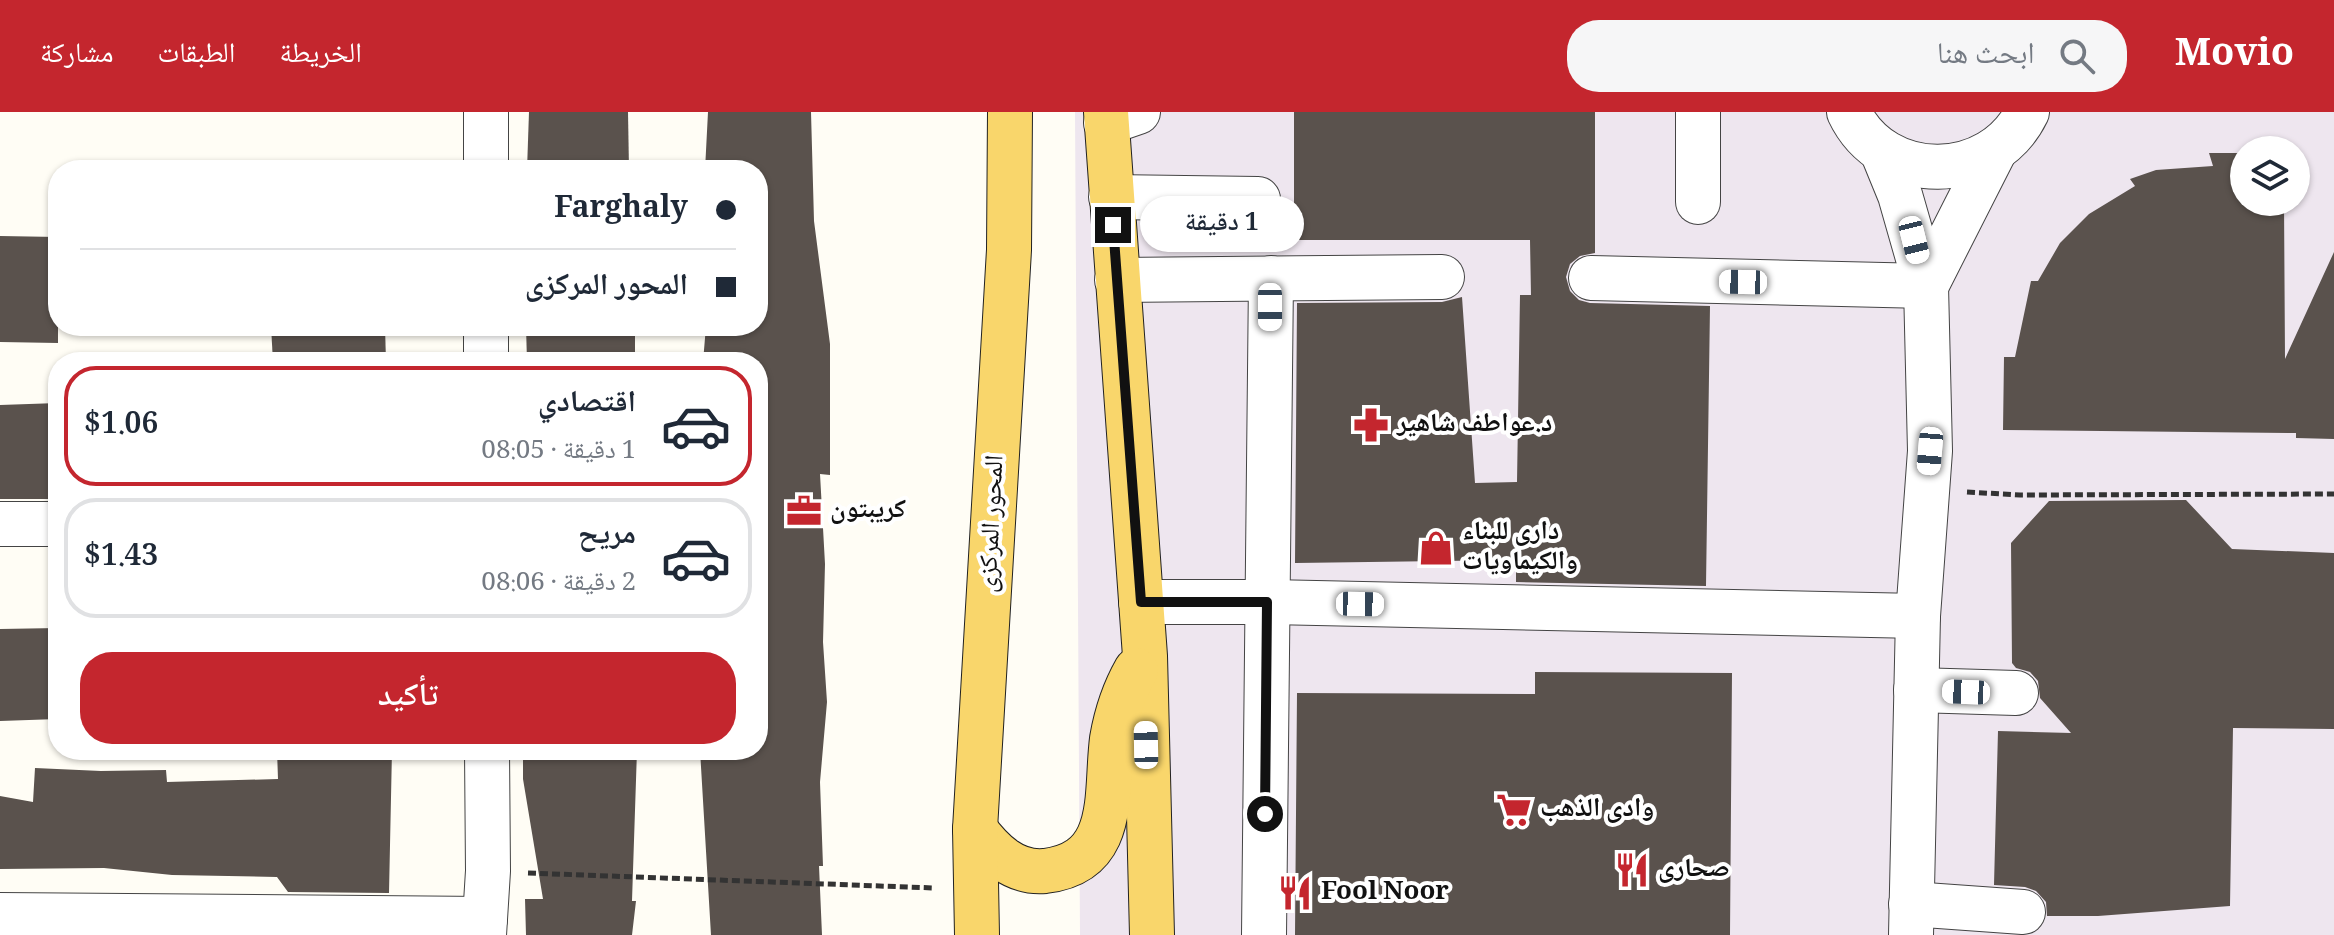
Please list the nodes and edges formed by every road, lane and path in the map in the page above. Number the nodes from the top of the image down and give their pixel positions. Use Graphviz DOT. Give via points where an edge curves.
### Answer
graph roads {
  1 [pos="486,112"];
  2 [pos="1010,112"];
  3 [pos="1698,112"];
  4 [pos="1849,112"];
  5 [pos="2027,112"];
  6 [pos="1116,115"];
  7 [pos="1995,150"];
  8 [pos="1882,151"];
  9 [pos="486,160"];
  10 [pos="1111,197"];
  11 [pos="1258,199"];
  12 [pos="1698,202"];
  13 [pos="1442,277"];
  14 [pos="1271,278"];
  15 [pos="1591,278"];
  16 [pos="1117,280"];
  17 [pos="1926,286"];
  18 [pos="1926,491"];
  19 [pos="2334,494"];
  20 [pos="0,524"];
  21 [pos="48,524"];
  22 [pos="1141,602"];
  23 [pos="1267,602"];
  24 [pos="1918,616"];
  25 [pos="1145,656"];
  26 [pos="1916,690"];
  27 [pos="2016,693"];
  28 [pos="487,760"];
  29 [pos="975,829"];
  30 [pos="488,871"];
  31 [pos="977,890"];
  32 [pos="2023,912"];
  33 [pos="0,915"];
  34 [pos="1911,920"];
  35 [pos="484,927"];
  36 [pos="977,935"];
  37 [pos="1152,935"];
  38 [pos="1264,935"];
  1 -- 9 [label="street"];
  2 -- 29 [label="main road, المحور المركزى" via="1009,250"];
  3 -- 12 [label="street"];
  4 -- 8 [label="street" via="1864,136"];
  5 -- 7 [label="street"];
  6 -- 10 [label="main road"];
  7 -- 8 [label="street" via="1974,161 1927,168"];
  7 -- 17 [label="street"];
  8 -- 17 [label="street"];
  10 -- 11 [label="street"];
  10 -- 16 [label="main road"];
  13 -- 14 [label="street"];
  14 -- 16 [label="street"];
  14 -- 23 [label="street"];
  15 -- 17 [label="street"];
  16 -- 22 [label="main road"];
  17 -- 18 [label="street"];
  18 -- 19 [label="path"];
  18 -- 24 [label="street"];
  20 -- 21 [label="street"];
  22 -- 23 [label="street"];
  22 -- 25 [label="main road"];
  23 -- 24 [label="street"];
  23 -- 38 [label="street"];
  24 -- 26 [label="street"];
  25 -- 29 [label="main road" via="1130,681 1113,737 1105,824 1080,859 1061,869 1018,868 999,857"];
  25 -- 37 [label="main road"];
  26 -- 27 [label="street"];
  26 -- 34 [label="street"];
  28 -- 30 [label="street"];
  29 -- 31 [label="main road, المحور المركزى"];
  30 -- 31 [label="path"];
  30 -- 35 [label="street"];
  31 -- 36 [label="main road, المحور المركزى"];
  32 -- 34 [label="street"];
  33 -- 35 [label="street"];
}
